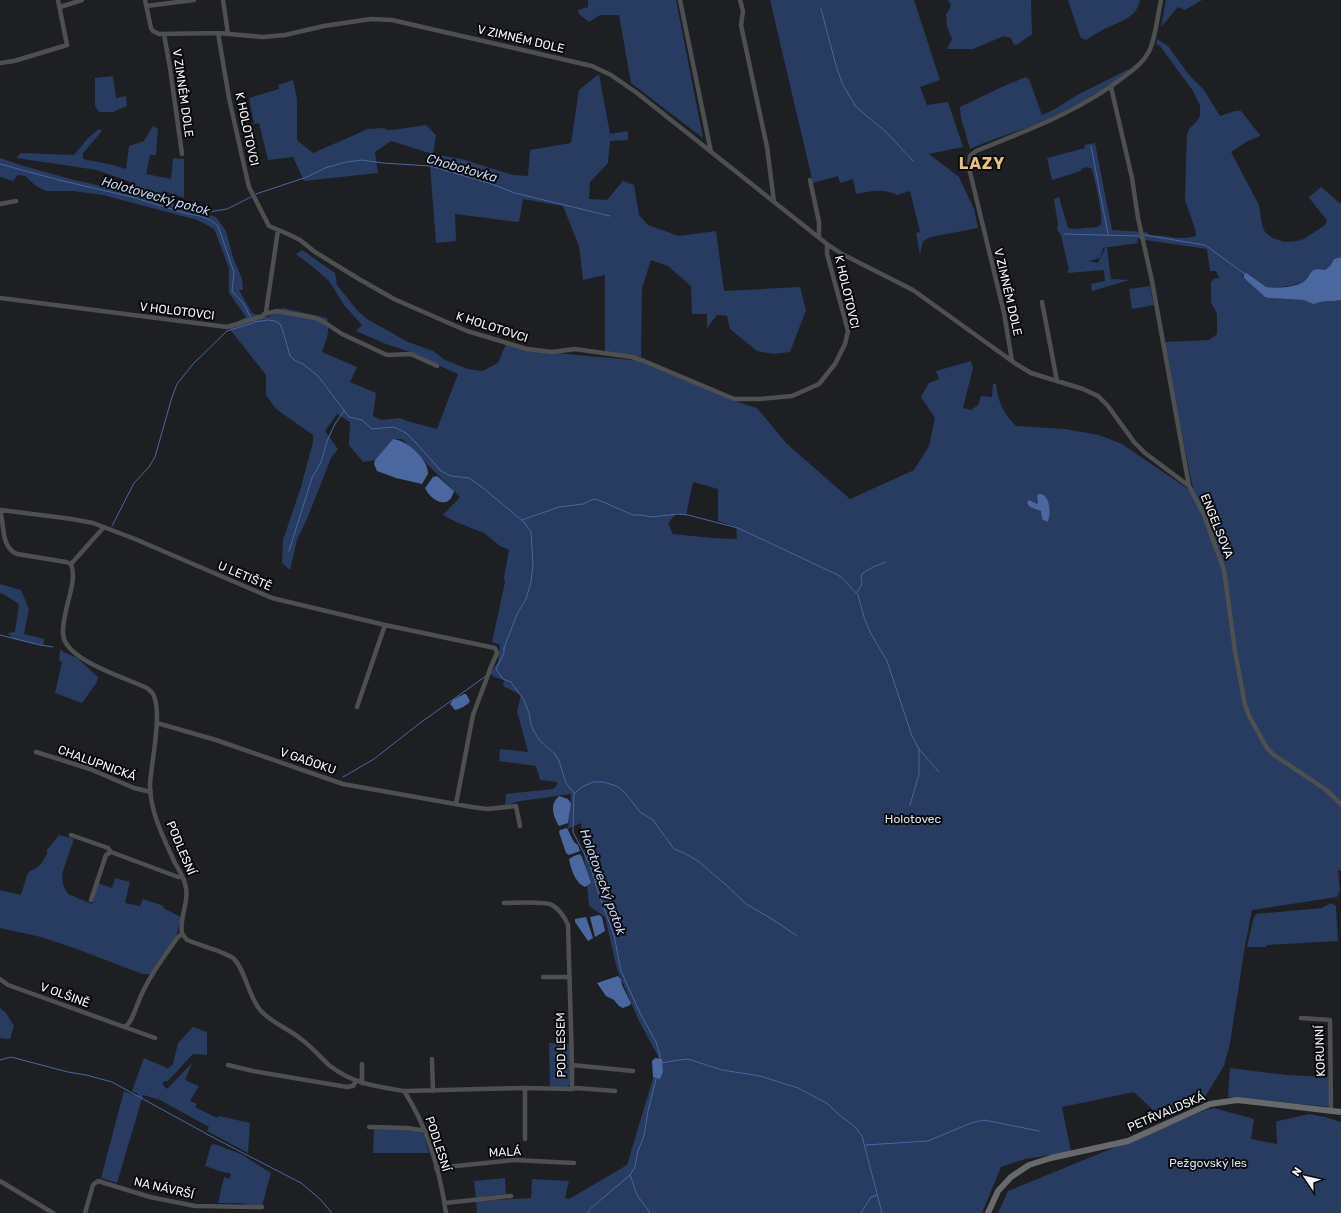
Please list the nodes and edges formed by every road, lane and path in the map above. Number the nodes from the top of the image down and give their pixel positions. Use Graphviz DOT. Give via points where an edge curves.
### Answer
graph roads {
  1 [pos="58,0"];
  2 [pos="82,0"];
  3 [pos="145,0"];
  4 [pos="194,0"];
  5 [pos="223,0"];
  6 [pos="680,0"];
  7 [pos="740,0"];
  8 [pos="1161,0"];
  9 [pos="146,6"];
  10 [pos="60,7"];
  11 [pos="218,33"];
  12 [pos="164,34"];
  13 [pos="228,34"];
  14 [pos="0,63"];
  15 [pos="1111,87"];
  16 [pos="711,152"];
  17 [pos="182,154"];
  18 [pos="810,180"];
  19 [pos="16,201"];
  20 [pos="774,202"];
  21 [pos="0,204"];
  22 [pos="278,230"];
  23 [pos="819,237"];
  24 [pos="827,244"];
  25 [pos="0,298"];
  26 [pos="1042,302"];
  27 [pos="264,314"];
  28 [pos="1012,361"];
  29 [pos="436,366"];
  30 [pos="1057,381"];
  31 [pos="1189,486"];
  32 [pos="0,510"];
  33 [pos="104,527"];
  34 [pos="71,564"];
  35 [pos="385,625"];
  36 [pos="356,707"];
  37 [pos="157,723"];
  38 [pos="36,752"];
  39 [pos="151,792"];
  40 [pos="456,804"];
  41 [pos="1341,804"];
  42 [pos="520,826"];
  43 [pos="71,834"];
  44 [pos="111,852"];
  45 [pos="182,876"];
  46 [pos="91,900"];
  47 [pos="504,904"];
  48 [pos="182,934"];
  49 [pos="543,977"];
  50 [pos="570,977"];
  51 [pos="0,979"];
  52 [pos="1301,1018"];
  53 [pos="124,1027"];
  54 [pos="155,1038"];
  55 [pos="432,1059"];
  56 [pos="362,1064"];
  57 [pos="228,1065"];
  58 [pos="572,1066"];
  59 [pos="633,1071"];
  60 [pos="356,1081"];
  61 [pos="362,1083"];
  62 [pos="525,1088"];
  63 [pos="572,1089"];
  64 [pos="404,1091"];
  65 [pos="433,1091"];
  66 [pos="615,1092"];
  67 [pos="1331,1111"];
  68 [pos="1341,1112"];
  69 [pos="369,1127"];
  70 [pos="426,1131"];
  71 [pos="524,1138"];
  72 [pos="574,1163"];
  73 [pos="436,1168"];
  74 [pos="0,1181"];
  75 [pos="511,1196"];
  76 [pos="445,1203"];
  77 [pos="262,1207"];
  78 [pos="53,1213"];
  79 [pos="85,1213"];
  80 [pos="446,1213"];
  81 [pos="988,1213"];
  1 -- 10 [label="street"];
  2 -- 10 [label="street"];
  3 -- 9 [label="street"];
  4 -- 9 [label="street"];
  5 -- 13 [label="street"];
  6 -- 16 [label="street"];
  7 -- 20 [label="street" via="743,11 740,25 767,148"];
  8 -- 15 [label="street, V ZIMNÉM DOLE" via="1149,52 1138,66"];
  9 -- 12 [label="street, V ZIMNÉM DOLE" via="151,28 156,33"];
  10 -- 14 [label="street" via="67,44"];
  11 -- 12 [label="street, V ZIMNÉM DOLE"];
  11 -- 13 [label="street, V ZIMNÉM DOLE"];
  11 -- 22 [label="street, K HOLOTOVCI" via="229,98 250,187 269,226"];
  12 -- 17 [label="street, V ZIMNÉM DOLE"];
  13 -- 16 [label="street, V ZIMNÉM DOLE" via="262,37 371,19 392,20 558,57 592,66 611,75"];
  15 -- 28 [label="street, V ZIMNÉM DOLE" via="1063,113 976,151 970,156 969,168 1004,313"];
  15 -- 31 [label="street" via="1132,178"];
  16 -- 20 [label="street, V ZIMNÉM DOLE"];
  18 -- 23 [label="street"];
  19 -- 21 [label="street"];
  20 -- 23 [label="street, V ZIMNÉM DOLE"];
  22 -- 24 [label="street, K HOLOTOVCI" via="300,240 315,252 394,299 467,331 527,349 552,352 575,349 632,357 734,399 792,396 819,384 835,364 848,331 827,254"];
  22 -- 27 [label="street"];
  23 -- 24 [label="street, V ZIMNÉM DOLE"];
  24 -- 28 [label="street, V ZIMNÉM DOLE" via="913,290"];
  25 -- 27 [label="street, V HOLOTOVCI" via="227,327"];
  26 -- 30 [label="street"];
  27 -- 29 [label="street, V HOLOTOVCI" via="276,311 315,318 387,355 411,354"];
  28 -- 30 [label="street, ENGELSOVA" via="1031,373"];
  30 -- 31 [label="street, ENGELSOVA" via="1098,396 1145,453"];
  31 -- 41 [label="street, ENGELSOVA" via="1204,515 1224,570 1235,651 1249,716 1267,748 1274,755 1326,789"];
  32 -- 33 [label="street, U LETIŠTĚ" via="72,519"];
  32 -- 34 [label="street" via="4,542 11,552"];
  33 -- 34 [label="street"];
  33 -- 35 [label="street, U LETIŠTĚ" via="272,598"];
  34 -- 37 [label="street, PODLESNÍ" via="73,572 63,630 64,639 74,653 89,663 147,688 156,702"];
  35 -- 36 [label="street"];
  35 -- 40 [label="street, U LETIŠTĚ" via="495,648 497,653 473,716"];
  37 -- 39 [label="street, PODLESNÍ"];
  37 -- 40 [label="street, V GAĎOKU" via="216,740 343,784"];
  38 -- 39 [label="street, CHALUPNICKÁ"];
  39 -- 45 [label="street, PODLESNÍ" via="167,845"];
  40 -- 42 [label="street, V GAĎOKU" via="487,808 516,806"];
  43 -- 44 [label="street" via="108,848"];
  44 -- 45 [label="street" via="178,877"];
  44 -- 46 [label="street" via="106,855"];
  45 -- 48 [label="street, PODLESNÍ" via="187,900"];
  47 -- 50 [label="street, POD LESEM" via="552,905 560,912 569,931"];
  48 -- 53 [label="street" via="151,976 130,1024"];
  48 -- 60 [label="street" via="187,940 234,959 260,1011 302,1039 342,1074"];
  49 -- 50 [label="street"];
  50 -- 58 [label="street, POD LESEM"];
  51 -- 53 [label="street, V OLŠINĚ" via="8,985"];
  52 -- 67 [label="street, KORUNNÍ" via="1330,1020"];
  53 -- 54 [label="street, V OLŠINĚ"];
  55 -- 65 [label="street"];
  56 -- 61 [label="street"];
  57 -- 60 [label="street" via="347,1087 354,1086"];
  58 -- 59 [label="street"];
  58 -- 63 [label="street, POD LESEM"];
  60 -- 61 [label="street"];
  61 -- 64 [label="street"];
  62 -- 63 [label="street, POD LESEM"];
  62 -- 65 [label="street, POD LESEM"];
  62 -- 71 [label="street"];
  63 -- 66 [label="street"];
  64 -- 65 [label="street, POD LESEM"];
  64 -- 70 [label="street, PODLESNÍ"];
  67 -- 68 [label="street, PETŘVALDSKÁ"];
  67 -- 81 [label="street, PETŘVALDSKÁ" via="1237,1100 1210,1104 1128,1141 1029,1165 1011,1177 998,1191"];
  69 -- 70 [label="street"];
  70 -- 73 [label="street, PODLESNÍ"];
  72 -- 73 [label="street, MALÁ" via="515,1160"];
  73 -- 76 [label="street, PODLESNÍ"];
  74 -- 78 [label="street"];
  75 -- 76 [label="street"];
  76 -- 80 [label="street, PODLESNÍ"];
  77 -- 79 [label="street, NA NÁVRŠÍ" via="195,1206 150,1197 98,1181 93,1185"];
}
